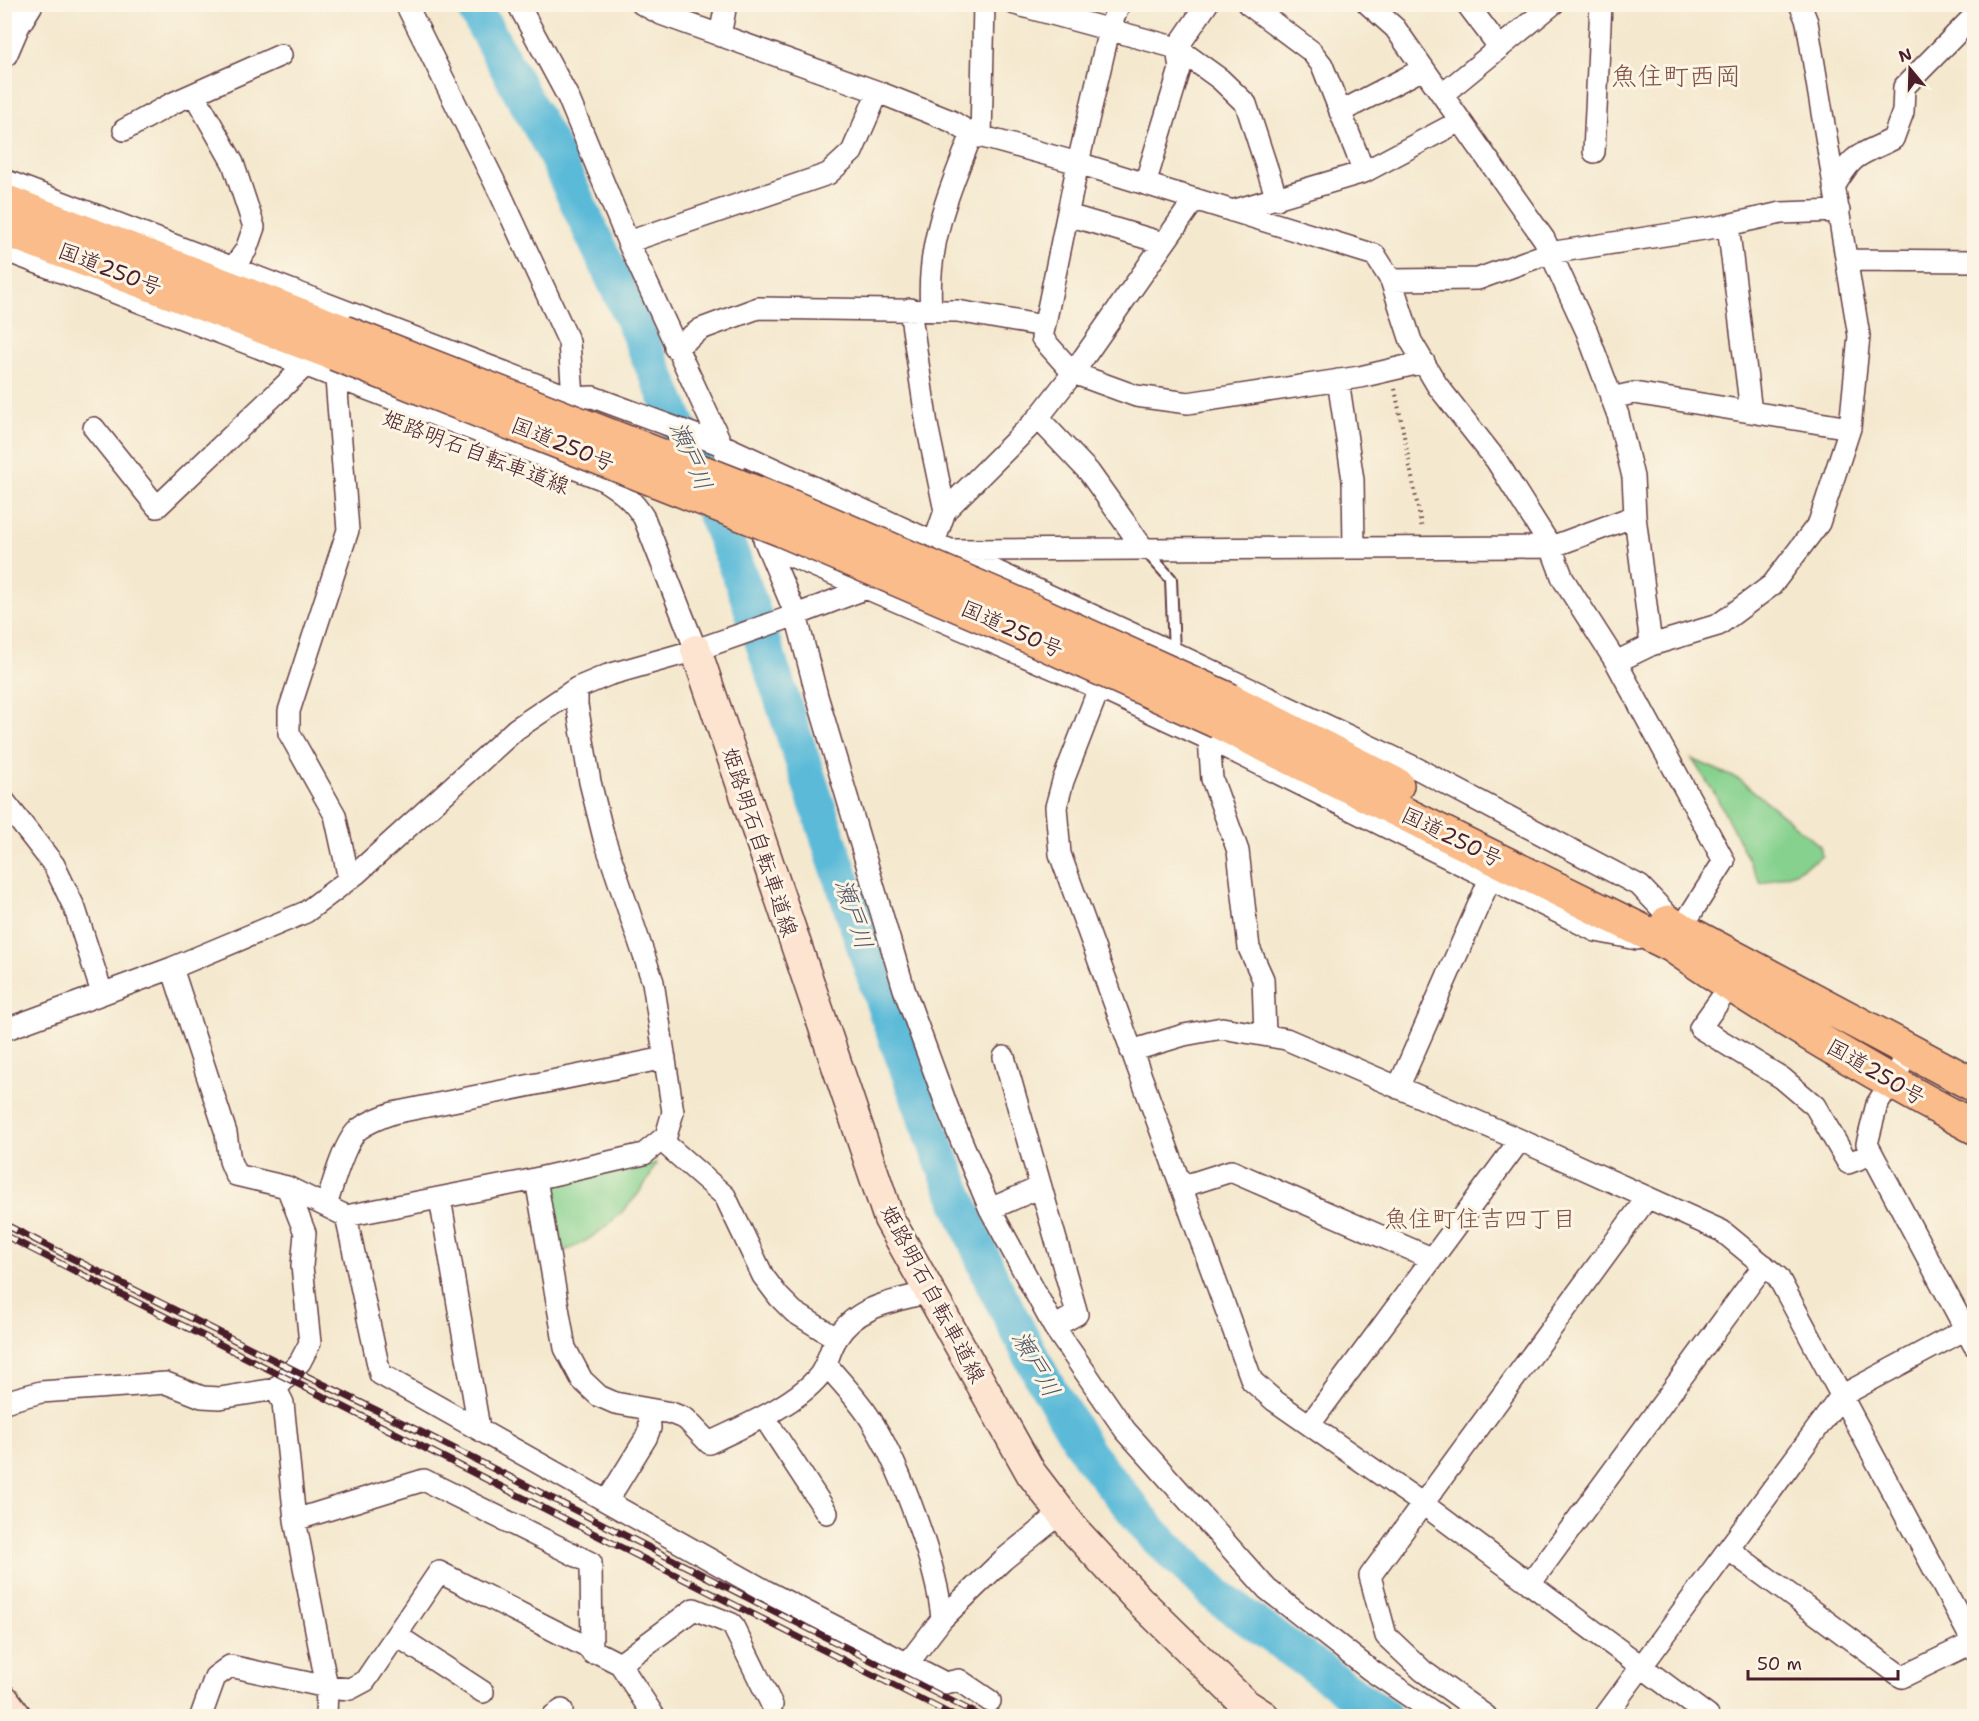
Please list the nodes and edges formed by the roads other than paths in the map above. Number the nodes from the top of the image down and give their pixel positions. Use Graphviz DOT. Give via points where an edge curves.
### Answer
graph roads {
  1 [pos="406,4"];
  2 [pos="518,4"];
  3 [pos="642,4"];
  4 [pos="726,4"];
  5 [pos="984,4"];
  6 [pos="1015,4"];
  7 [pos="1119,4"];
  8 [pos="1207,4"];
  9 [pos="1248,4"];
  10 [pos="1368,4"];
  11 [pos="1467,4"];
  12 [pos="1553,4"];
  13 [pos="1601,4"];
  14 [pos="1800,4"];
  15 [pos="17,15"];
  16 [pos="1974,16"];
  17 [pos="1109,30"];
  18 [pos="720,36"];
  19 [pos="1176,48"];
  20 [pos="1500,48"];
  21 [pos="4,53"];
  22 [pos="281,55"];
  23 [pos="1423,69"];
  24 [pos="878,92"];
  25 [pos="194,94"];
  26 [pos="1443,94"];
  27 [pos="1340,112"];
  28 [pos="1460,122"];
  29 [pos="124,130"];
  30 [pos="976,135"];
  31 [pos="1594,152"];
  32 [pos="1078,163"];
  33 [pos="1364,172"];
  34 [pos="4,180"];
  35 [pos="1145,184"];
  36 [pos="1834,187"];
  37 [pos="1277,198"];
  38 [pos="1195,199"];
  39 [pos="4,201"];
  40 [pos="1232,211"];
  41 [pos="1839,211"];
  42 [pos="1068,215"];
  43 [pos="1728,225"];
  44 [pos="4,229"];
  45 [pos="628,242"];
  46 [pos="1163,243"];
  47 [pos="4,250"];
  48 [pos="1549,253"];
  49 [pos="1847,260"];
  50 [pos="1974,261"];
  51 [pos="233,268"];
  52 [pos="1391,280"];
  53 [pos="910,309"];
  54 [pos="931,310"];
  55 [pos="1044,326"];
  56 [pos="675,348"];
  57 [pos="338,355"];
  58 [pos="1424,362"];
  59 [pos="305,366"];
  60 [pos="1073,373"];
  61 [pos="1338,380"];
  62 [pos="572,398"];
  63 [pos="1611,398"];
  64 [pos="1751,412"];
  65 [pos="1038,418"];
  66 [pos="94,428"];
  67 [pos="1850,428"];
  68 [pos="722,445"];
  69 [pos="582,470"];
  70 [pos="945,511"];
  71 [pos="1635,516"];
  72 [pos="768,546"];
  73 [pos="942,547"];
  74 [pos="1551,547"];
  75 [pos="1143,548"];
  76 [pos="1354,548"];
  77 [pos="868,588"];
  78 [pos="796,615"];
  79 [pos="1651,645"];
  80 [pos="701,648"];
  81 [pos="1174,653"];
  82 [pos="1616,662"];
  83 [pos="577,688"];
  84 [pos="1099,688"];
  85 [pos="1219,720"];
  86 [pos="4,801"];
  87 [pos="350,879"];
  88 [pos="1490,879"];
  89 [pos="1676,937"];
  90 [pos="172,968"];
  91 [pos="1730,986"];
  92 [pos="102,993"];
  93 [pos="4,1030"];
  94 [pos="1265,1035"];
  95 [pos="1911,1050"];
  96 [pos="1131,1051"];
  97 [pos="1004,1057"];
  98 [pos="664,1058"];
  99 [pos="1891,1083"];
  100 [pos="1974,1085"];
  101 [pos="1398,1088"];
  102 [pos="1974,1127"];
  103 [pos="661,1140"];
  104 [pos="1520,1140"];
  105 [pos="1872,1154"];
  106 [pos="536,1179"];
  107 [pos="287,1187"];
  108 [pos="1041,1187"];
  109 [pos="1181,1187"];
  110 [pos="440,1198"];
  111 [pos="1647,1198"];
  112 [pos="326,1206"];
  113 [pos="990,1209"];
  114 [pos="346,1216"];
  115 [pos="1431,1258"];
  116 [pos="1764,1265"];
  117 [pos="929,1292"];
  118 [pos="1054,1327"];
  119 [pos="1970,1337"];
  120 [pos="836,1338"];
  121 [pos="826,1364"];
  122 [pos="276,1389"];
  123 [pos="1841,1396"];
  124 [pos="4,1402"];
  125 [pos="649,1410"];
  126 [pos="764,1417"];
  127 [pos="1310,1424"];
  128 [pos="479,1428"];
  129 [pos="607,1501"];
  130 [pos="1423,1504"];
  131 [pos="827,1513"];
  132 [pos="1061,1513"];
  133 [pos="295,1520"];
  134 [pos="1728,1549"];
  135 [pos="1530,1584"];
  136 [pos="942,1619"];
  137 [pos="396,1635"];
  138 [pos="1386,1636"];
  139 [pos="1974,1643"];
  140 [pos="592,1653"];
  141 [pos="620,1664"];
  142 [pos="908,1664"];
  143 [pos="1640,1666"];
  144 [pos="1369,1669"];
  145 [pos="327,1687"];
  146 [pos="483,1692"];
  147 [pos="4,1700"];
  148 [pos="990,1701"];
  149 [pos="772,1705"];
  150 [pos="652,1715"];
  151 [pos="16,1716"];
  152 [pos="201,1716"];
  153 [pos="326,1716"];
  154 [pos="1264,1716"];
  155 [pos="1439,1716"];
  156 [pos="1486,1716"];
  157 [pos="1605,1716"];
  158 [pos="1708,1716"];
  1 -- 62 [label="street" via="569,342"];
  2 -- 45 [label="street" via="568,97"];
  3 -- 18 [label="street"];
  4 -- 18 [label="street"];
  5 -- 30 [label="street"];
  6 -- 17 [label="street"];
  7 -- 17 [label="street"];
  8 -- 19 [label="street"];
  9 -- 27 [label="street" via="1311,51 1322,65"];
  10 -- 23 [label="street" via="1395,28"];
  11 -- 20 [label="street"];
  12 -- 20 [label="street"];
  13 -- 31 [label="street"];
  14 -- 36 [label="street" via="1807,22"];
  15 -- 21 [label="street"];
  16 -- 36 [label="street" via="1904,87 1903,112 1893,139 1859,153"];
  17 -- 19 [label="street"];
  17 -- 32 [label="street"];
  18 -- 24 [label="street"];
  19 -- 35 [label="street" via="1180,69"];
  19 -- 37 [label="street" via="1220,79 1246,104"];
  20 -- 26 [label="street"];
  22 -- 25 [label="street"];
  23 -- 26 [label="street"];
  23 -- 27 [label="street"];
  24 -- 30 [label="street"];
  24 -- 45 [label="street" via="852,152 828,174"];
  25 -- 29 [label="street"];
  25 -- 51 [label="street" via="233,163 254,227 246,250"];
  26 -- 28 [label="street"];
  27 -- 33 [label="street"];
  28 -- 33 [label="street"];
  28 -- 48 [label="street" via="1544,239"];
  30 -- 32 [label="street"];
  30 -- 54 [label="street" via="937,223"];
  32 -- 35 [label="street"];
  32 -- 42 [label="street"];
  33 -- 37 [label="street"];
  34 -- 51 [label="street"];
  35 -- 38 [label="street"];
  36 -- 41 [label="street"];
  37 -- 40 [label="street"];
  38 -- 40 [label="street"];
  38 -- 46 [label="street"];
  39 -- 57 [label="highway, 国道250号"];
  40 -- 52 [label="street" via="1375,255"];
  41 -- 43 [label="street" via="1781,213"];
  41 -- 49 [label="street"];
  42 -- 46 [label="street"];
  42 -- 55 [label="street"];
  43 -- 48 [label="street"];
  43 -- 64 [label="street"];
  44 -- 57 [label="highway, 国道250号"];
  45 -- 56 [label="street"];
  46 -- 60 [label="street"];
  47 -- 59 [label="street"];
  48 -- 52 [label="street" via="1478,279"];
  48 -- 63 [label="street" via="1587,332"];
  49 -- 50 [label="street"];
  49 -- 67 [label="street" via="1859,336"];
  51 -- 62 [label="street"];
  52 -- 58 [label="street" via="1411,341"];
  53 -- 54 [label="street"];
  53 -- 56 [label="street" via="758,308 701,329"];
  53 -- 70 [label="street" via="927,425"];
  54 -- 55 [label="street" via="984,314"];
  55 -- 60 [label="street" via="1042,338"];
  56 -- 68 [label="street"];
  57 -- 59 [label="street"];
  57 -- 69 [label="street"];
  57 -- 85 [label="highway, 国道250号, bridge" via="782,530"];
  57 -- 87 [label="street" via="348,530 289,711 289,733 335,815"];
  58 -- 61 [label="street"];
  58 -- 74 [label="street" via="1437,385 1496,460"];
  59 -- 66 [label="street" via="157,507"];
  60 -- 61 [label="street" via="1136,396 1188,403"];
  60 -- 65 [label="street"];
  61 -- 76 [label="street" via="1353,480"];
  62 -- 68 [label="street" via="593,397"];
  62 -- 69 [label="street"];
  63 -- 64 [label="street" via="1634,393"];
  63 -- 71 [label="street" via="1633,477"];
  64 -- 67 [label="street"];
  65 -- 70 [label="street"];
  65 -- 75 [label="street" via="1089,471"];
  67 -- 79 [label="street" via="1819,523 1772,585 1718,625"];
  68 -- 72 [label="street"];
  68 -- 73 [label="street"];
  69 -- 80 [label="street" via="621,490 636,504"];
  70 -- 73 [label="street"];
  71 -- 74 [label="street"];
  71 -- 79 [label="street"];
  72 -- 77 [label="street"];
  72 -- 78 [label="street"];
  73 -- 75 [label="street"];
  73 -- 77 [label="street" via="941,559"];
  73 -- 81 [label="street"];
  74 -- 76 [label="street"];
  74 -- 82 [label="street" via="1563,579"];
  75 -- 76 [label="street"];
  75 -- 81 [label="lane" via="1171,579"];
  77 -- 78 [label="street"];
  77 -- 84 [label="street"];
  78 -- 80 [label="street"];
  78 -- 113 [label="street" via="904,989"];
  79 -- 82 [label="street"];
  80 -- 83 [label="street"];
  80 -- 117 [label="main road, 姫路明石自転車道線" via="889,1219"];
  81 -- 85 [label="street"];
  81 -- 89 [label="street" via="1418,770 1640,886"];
  82 -- 89 [label="street" via="1724,861"];
  83 -- 87 [label="street" via="516,729"];
  83 -- 98 [label="street" via="590,782 604,838 653,982"];
  84 -- 85 [label="street"];
  84 -- 96 [label="street" via="1056,807 1060,854"];
  85 -- 88 [label="street"];
  85 -- 89 [label="highway, 国道250号"];
  85 -- 94 [label="street" via="1212,779 1238,851 1249,948 1263,979"];
  86 -- 92 [label="street" via="54,865 75,909"];
  87 -- 90 [label="street" via="306,912"];
  88 -- 89 [label="street" via="1596,931"];
  88 -- 101 [label="street"];
  89 -- 91 [label="highway, 国道250号"];
  89 -- 95 [label="highway, 国道250号"];
  90 -- 92 [label="street"];
  90 -- 107 [label="street" via="236,1175"];
  91 -- 99 [label="highway, 国道250号"];
  91 -- 105 [label="street" via="1700,1028 1782,1078 1815,1106 1848,1163"];
  92 -- 93 [label="street"];
  94 -- 96 [label="street" via="1222,1028"];
  94 -- 101 [label="street" via="1286,1039"];
  95 -- 99 [label="street"];
  95 -- 100 [label="highway, 国道250号"];
  96 -- 109 [label="street"];
  97 -- 108 [label="street"];
  98 -- 103 [label="street" via="673,1112 666,1136"];
  98 -- 112 [label="street" via="374,1119 357,1130"];
  99 -- 102 [label="highway, 国道250号"];
  99 -- 105 [label="street" via="1877,1104 1867,1144"];
  101 -- 104 [label="street"];
  103 -- 106 [label="street" via="644,1154"];
  103 -- 120 [label="street" via="725,1196 763,1276 779,1298"];
  104 -- 111 [label="street"];
  104 -- 115 [label="street"];
  105 -- 119 [label="street"];
  106 -- 110 [label="street"];
  106 -- 125 [label="street" via="565,1348 582,1380 599,1396"];
  107 -- 112 [label="street"];
  107 -- 122 [label="street" via="305,1233 302,1266 309,1343 300,1362"];
  108 -- 113 [label="street"];
  108 -- 118 [label="street" via="1077,1314"];
  109 -- 115 [label="street" via="1232,1171"];
  109 -- 127 [label="street" via="1252,1381"];
  110 -- 114 [label="street"];
  110 -- 128 [label="street"];
  111 -- 116 [label="street" via="1722,1231"];
  111 -- 130 [label="street"];
  112 -- 114 [label="street"];
  113 -- 118 [label="street"];
  114 -- 128 [label="street" via="380,1374"];
  115 -- 127 [label="street"];
  116 -- 123 [label="street" via="1778,1277"];
  116 -- 135 [label="street"];
  117 -- 120 [label="street" via="877,1305 855,1318"];
  117 -- 132 [label="main road, 姫路明石自転車道線" via="1031,1473"];
  118 -- 144 [label="street" via="1125,1430 1267,1589"];
  119 -- 123 [label="street"];
  120 -- 121 [label="street"];
  121 -- 126 [label="street" via="805,1388"];
  121 -- 136 [label="street" via="881,1437 906,1494 935,1580"];
  122 -- 124 [label="street" via="220,1398 166,1383 41,1392"];
  122 -- 133 [label="street" via="283,1403"];
  123 -- 134 [label="street"];
  123 -- 139 [label="street"];
  125 -- 126 [label="street" via="686,1419 709,1443"];
  125 -- 129 [label="street" via="646,1438"];
  126 -- 131 [label="street"];
  127 -- 130 [label="street"];
  128 -- 129 [label="street"];
  129 -- 142 [label="street" via="766,1591"];
  130 -- 135 [label="street"];
  130 -- 138 [label="street" via="1370,1576"];
  132 -- 136 [label="street" via="1003,1560"];
  132 -- 154 [label="main road, 姫路明石自転車道線" via="1138,1599 1244,1702"];
  133 -- 140 [label="street" via="424,1480 591,1563"];
  133 -- 145 [label="street"];
  134 -- 139 [label="street" via="1902,1677"];
  134 -- 143 [label="street"];
  135 -- 143 [label="street"];
  136 -- 142 [label="street"];
  137 -- 140 [label="street" via="439,1572"];
  137 -- 145 [label="street" via="365,1681 350,1689"];
  137 -- 146 [label="street"];
  138 -- 144 [label="street"];
  138 -- 156 [label="street" via="1423,1671"];
  140 -- 141 [label="street"];
  141 -- 149 [label="street" via="694,1609 732,1624"];
  141 -- 150 [label="street"];
  142 -- 148 [label="street" via="945,1683 959,1680"];
  143 -- 157 [label="street"];
  143 -- 158 [label="street"];
  144 -- 155 [label="street"];
  145 -- 152 [label="street" via="230,1666 215,1677"];
  145 -- 153 [label="street"];
  147 -- 151 [label="main road"];
}
